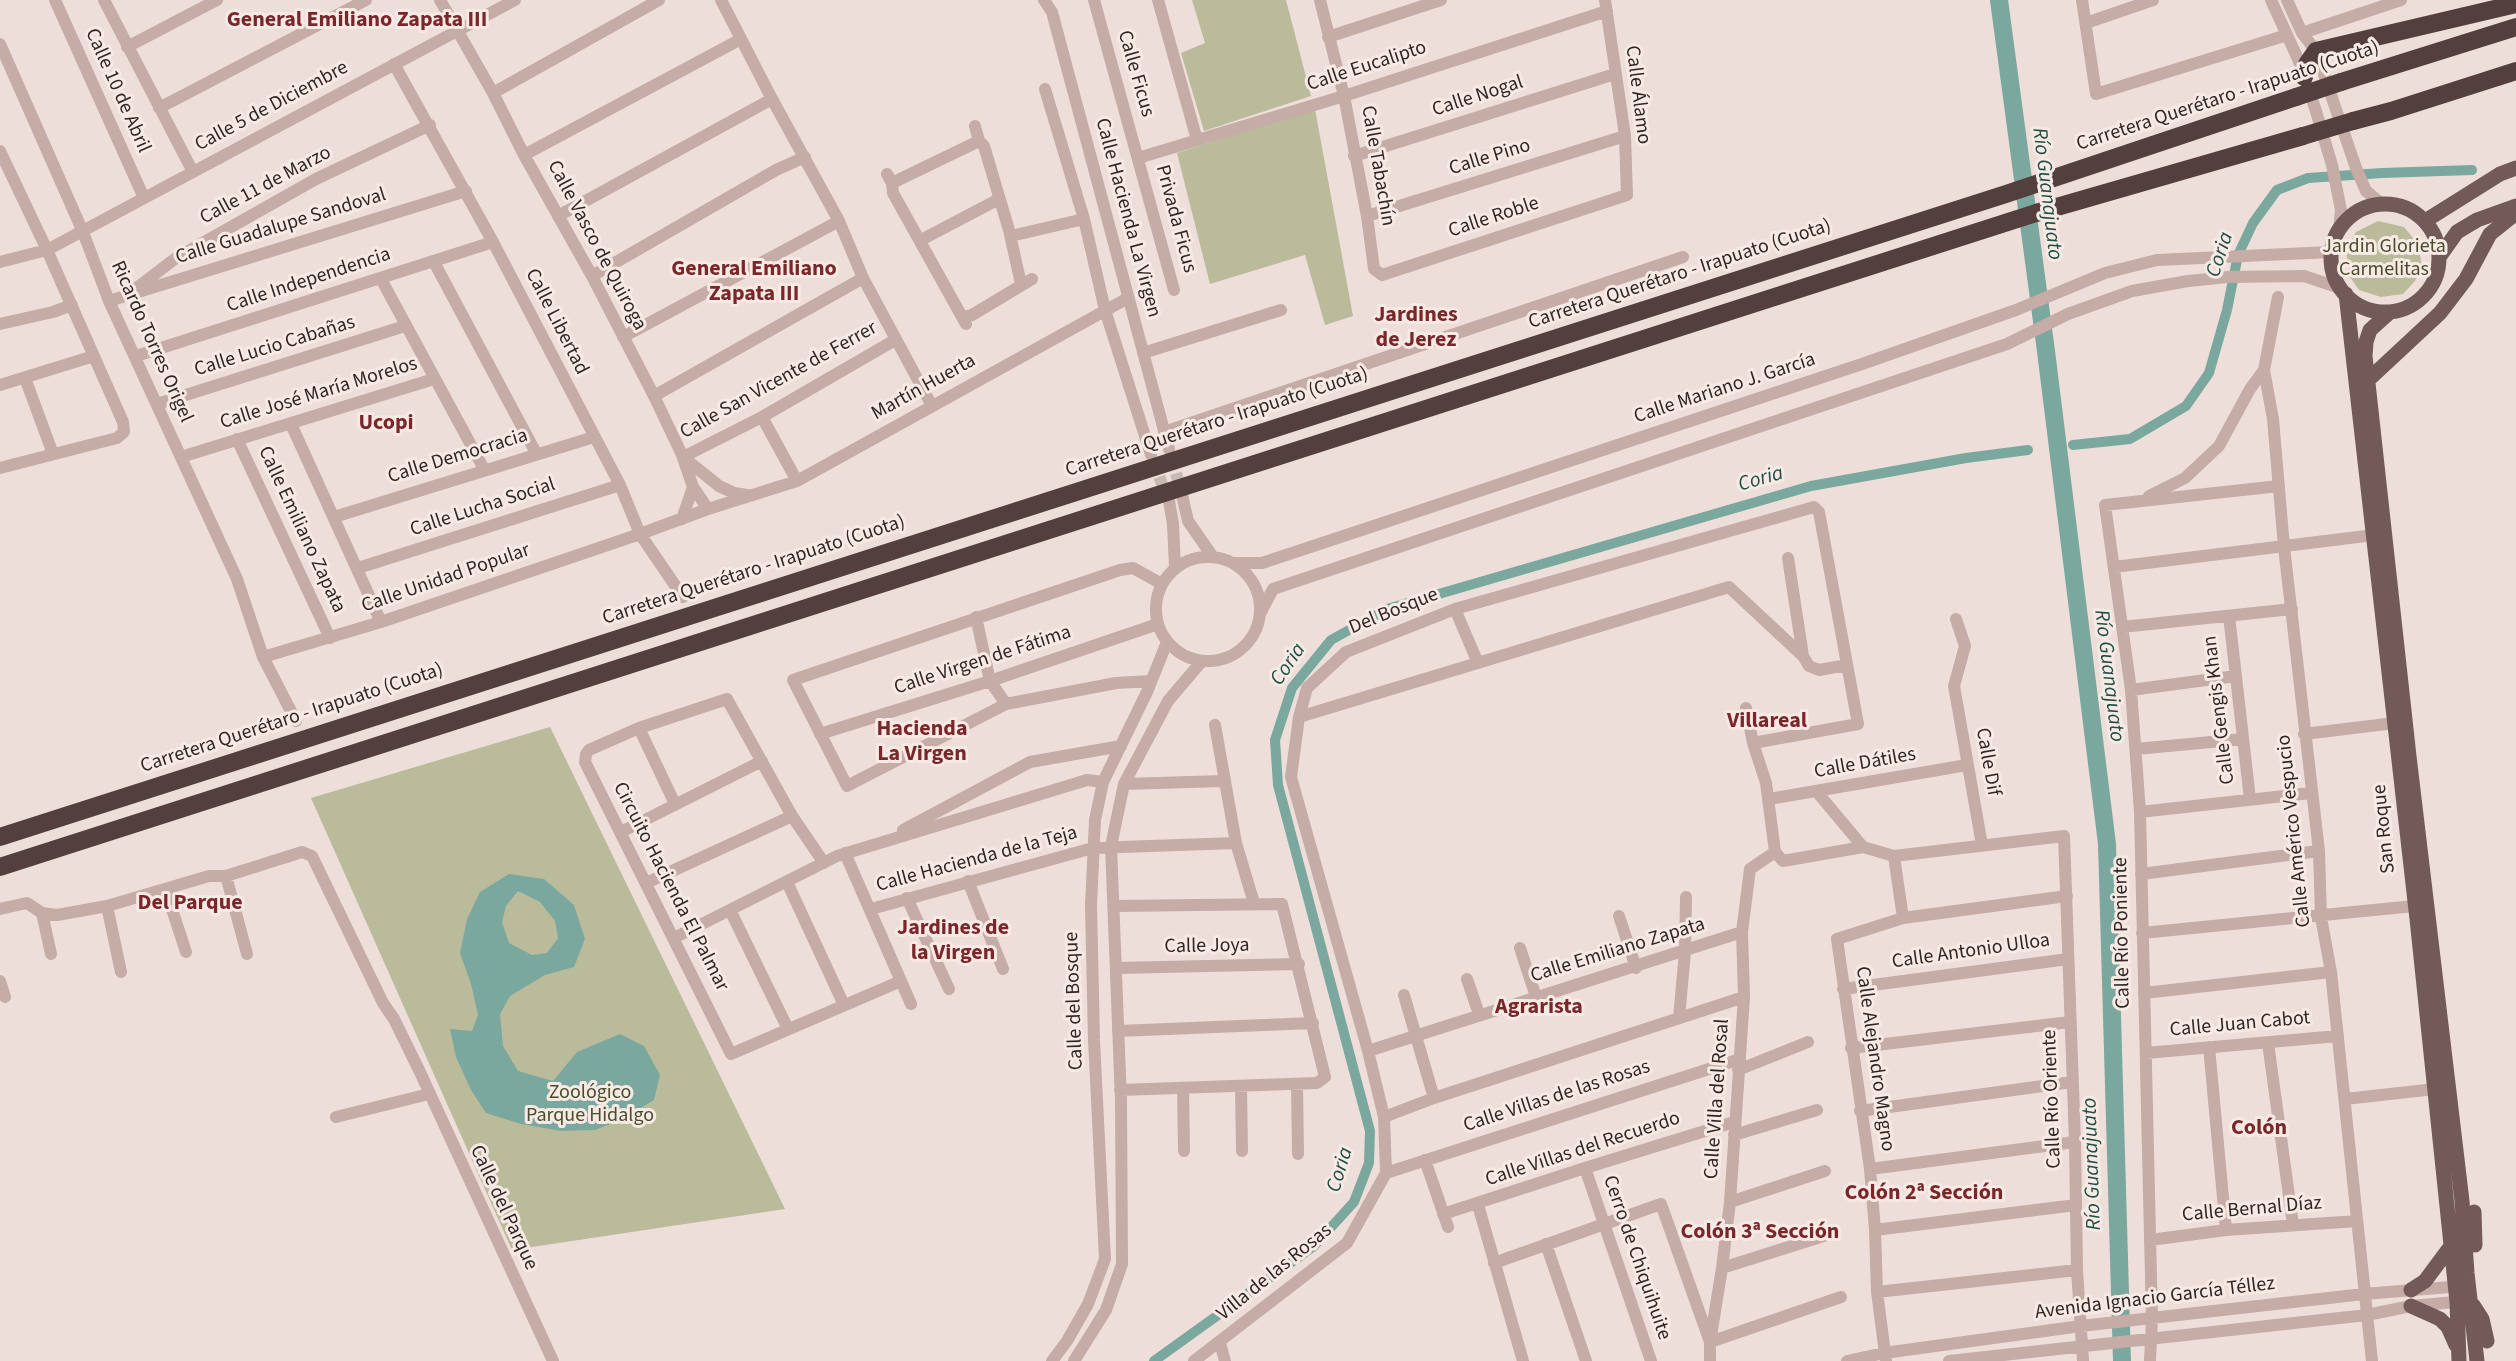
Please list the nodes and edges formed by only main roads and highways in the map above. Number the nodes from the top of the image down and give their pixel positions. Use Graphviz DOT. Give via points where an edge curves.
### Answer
graph roads {
  1 [pos="2516,4"];
  2 [pos="2516,27"];
  3 [pos="2516,71"];
  4 [pos="2304,77"];
  5 [pos="2516,80"];
  6 [pos="2391,111"];
  7 [pos="2516,168"];
  8 [pos="2516,206"];
  9 [pos="2516,213"];
  10 [pos="2425,221"];
  11 [pos="2440,256"];
  12 [pos="2343,291"];
  13 [pos="2390,312"];
  14 [pos="2367,381"];
  15 [pos="2404,756"];
  16 [pos="0,837"];
  17 [pos="0,867"];
  18 [pos="2474,1212"];
  19 [pos="2451,1246"];
  20 [pos="2411,1290"];
  21 [pos="2463,1290"];
  22 [pos="2410,1306"];
  23 [pos="2487,1341"];
  24 [pos="2459,1356"];
  25 [pos="2477,1361"];
  1 -- 4 [label="highway" via="2316,51"];
  2 -- 16 [label="highway, Carretera Querétaro - Irapuato (Cuota), bridge"];
  3 -- 6 [label="highway"];
  5 -- 6 [label="highway"];
  6 -- 17 [label="highway, bridge" via="2036,213"];
  7 -- 10 [label="main road"];
  8 -- 11 [label="main road" via="2457,232"];
  9 -- 14 [label="main road" via="2490,234 2466,279 2440,313"];
  10 -- 11 [label="main road" via="2436,237"];
  10 -- 12 [label="main road" via="2405,207 2382,204 2353,214 2336,234 2331,252 2332,271"];
  11 -- 13 [label="main road" via="2430,289 2416,302"];
  12 -- 13 [label="main road" via="2358,305"];
  12 -- 15 [label="main road, San Roque" via="2395,723"];
  13 -- 14 [label="main road, San Roque" via="2370,330 2366,342"];
  14 -- 15 [label="main road, San Roque"];
  15 -- 19 [label="main road, San Roque" via="2414,906"];
  15 -- 21 [label="main road, San Roque" via="2458,1166"];
  18 -- 21 [label="main road" via="2475,1249"];
  19 -- 20 [label="main road" via="2425,1281"];
  19 -- 21 [label="main road, San Roque"];
  21 -- 23 [label="main road" via="2482,1319"];
  21 -- 24 [label="main road, San Roque"];
  21 -- 25 [label="main road, San Roque"];
  22 -- 24 [label="main road" via="2440,1319 2448,1327"];
}
